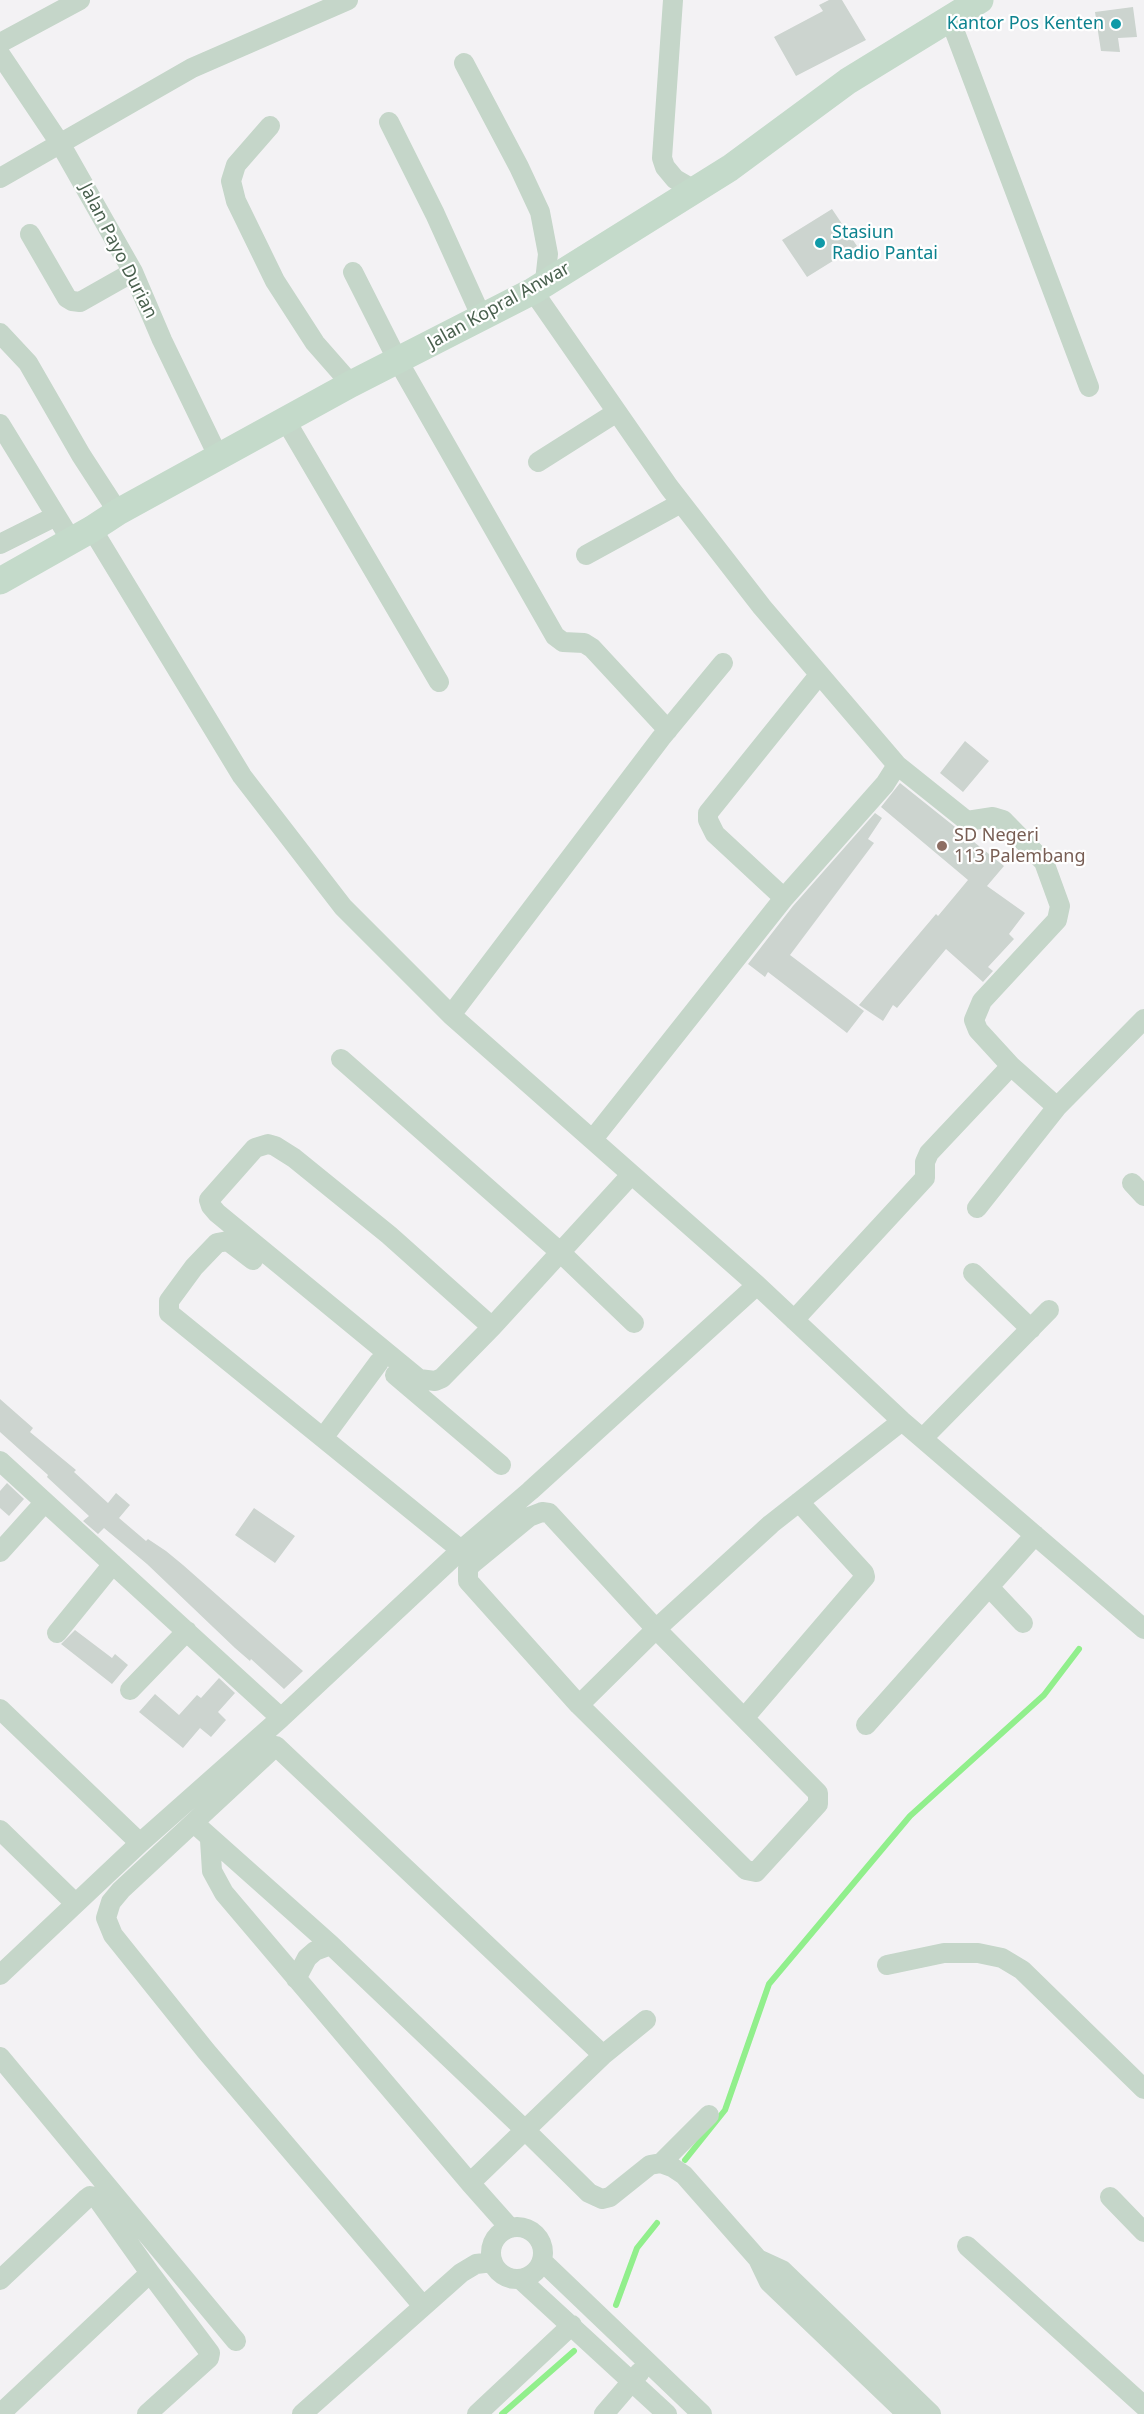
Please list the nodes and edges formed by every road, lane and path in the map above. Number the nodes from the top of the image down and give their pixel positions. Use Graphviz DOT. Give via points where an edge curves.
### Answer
graph roads {
  1 [pos="80,0"];
  2 [pos="348,0"];
  3 [pos="673,0"];
  4 [pos="980,0"];
  5 [pos="950,19"];
  6 [pos="0,44"];
  7 [pos="0,54"];
  8 [pos="464,63"];
  9 [pos="389,122"];
  10 [pos="270,126"];
  11 [pos="62,145"];
  12 [pos="0,178"];
  13 [pos="694,190"];
  14 [pos="30,234"];
  15 [pos="133,272"];
  16 [pos="353,272"];
  17 [pos="539,286"];
  18 [pos="482,318"];
  19 [pos="0,333"];
  20 [pos="398,361"];
  21 [pos="351,384"];
  22 [pos="1089,387"];
  23 [pos="617,412"];
  24 [pos="286,422"];
  25 [pos="2,431"];
  26 [pos="219,458"];
  27 [pos="538,462"];
  28 [pos="681,502"];
  29 [pos="118,512"];
  30 [pos="56,516"];
  31 [pos="82,535"];
  32 [pos="0,544"];
  33 [pos="586,555"];
  34 [pos="0,581"];
  35 [pos="723,663"];
  36 [pos="819,675"];
  37 [pos="439,682"];
  38 [pos="668,730"];
  39 [pos="897,765"];
  40 [pos="784,897"];
  41 [pos="451,1014"];
  42 [pos="1144,1019"];
  43 [pos="341,1059"];
  44 [pos="1011,1066"];
  45 [pos="1057,1107"];
  46 [pos="593,1139"];
  47 [pos="631,1174"];
  48 [pos="977,1208"];
  49 [pos="560,1252"];
  50 [pos="974,1273"];
  51 [pos="757,1285"];
  52 [pos="1049,1310"];
  53 [pos="794,1320"];
  54 [pos="634,1323"];
  55 [pos="492,1327"];
  56 [pos="1030,1329"];
  57 [pos="379,1362"];
  58 [pos="902,1421"];
  59 [pos="323,1438"];
  60 [pos="922,1438"];
  61 [pos="0,1461"];
  62 [pos="501,1465"];
  63 [pos="45,1502"];
  64 [pos="799,1502"];
  65 [pos="1035,1535"];
  66 [pos="461,1550"];
  67 [pos="0,1552"];
  68 [pos="113,1564"];
  69 [pos="989,1587"];
  70 [pos="1023,1623"];
  71 [pos="656,1629"];
  72 [pos="1144,1629"];
  73 [pos="187,1631"];
  74 [pos="57,1633"];
  75 [pos="130,1690"];
  76 [pos="579,1705"];
  77 [pos="0,1709"];
  78 [pos="745,1717"];
  79 [pos="281,1718"];
  80 [pos="866,1725"];
  81 [pos="194,1823"];
  82 [pos="0,1830"];
  83 [pos="210,1840"];
  84 [pos="140,1843"];
  85 [pos="75,1903"];
  86 [pos="331,1945"];
  87 [pos="887,1965"];
  88 [pos="0,1975"];
  89 [pos="296,1979"];
  90 [pos="646,2020"];
  91 [pos="603,2055"];
  92 [pos="0,2057"];
  93 [pos="1144,2089"];
  94 [pos="709,2115"];
  95 [pos="525,2130"];
  96 [pos="661,2163"];
  97 [pos="470,2183"];
  98 [pos="1110,2197"];
  99 [pos="510,2228"];
  100 [pos="1144,2232"];
  101 [pos="967,2246"];
  102 [pos="758,2259"];
  103 [pos="542,2260"];
  104 [pos="493,2262"];
  105 [pos="150,2273"];
  106 [pos="1,2278"];
  107 [pos="520,2279"];
  108 [pos="423,2306"];
  109 [pos="572,2325"];
  110 [pos="236,2341"];
  111 [pos="648,2363"];
  112 [pos="633,2381"];
  113 [pos="1144,2406"];
  114 [pos="0,2414"];
  115 [pos="147,2414"];
  116 [pos="302,2414"];
  117 [pos="477,2414"];
  118 [pos="604,2414"];
  119 [pos="667,2414"];
  120 [pos="702,2414"];
  121 [pos="907,2414"];
  122 [pos="931,2414"];
  1 -- 6 [label="street"];
  2 -- 11 [label="street" via="192,69"];
  3 -- 13 [label="street" via="663,160 675,179"];
  4 -- 5 [label="street, Jalan Kopral Anwar"];
  5 -- 13 [label="street, Jalan Kopral Anwar" via="848,81"];
  5 -- 22 [label="street"];
  7 -- 11 [label="street, Jalan Payo Durian"];
  8 -- 17 [label="street" via="540,212 549,254"];
  9 -- 18 [label="street"];
  10 -- 21 [label="street" via="236,165 231,181 236,201 276,281 315,343"];
  11 -- 12 [label="street"];
  11 -- 15 [label="street, Jalan Payo Durian"];
  13 -- 17 [label="street, Jalan Kopral Anwar"];
  14 -- 15 [label="street" via="72,302 80,302"];
  15 -- 26 [label="street, Jalan Payo Durian"];
  16 -- 20 [label="street"];
  17 -- 18 [label="street, Jalan Kopral Anwar"];
  17 -- 23 [label="street"];
  18 -- 20 [label="street, Jalan Kopral Anwar"];
  19 -- 29 [label="street" via="28,363"];
  20 -- 21 [label="street, Jalan Kopral Anwar"];
  20 -- 38 [label="street" via="555,636 563,642 584,643 592,648"];
  21 -- 24 [label="street, Jalan Kopral Anwar"];
  23 -- 27 [label="street"];
  23 -- 28 [label="street"];
  24 -- 26 [label="street, Jalan Kopral Anwar"];
  24 -- 37 [label="street"];
  25 -- 30 [label="street"];
  26 -- 29 [label="street, Jalan Kopral Anwar"];
  28 -- 33 [label="street"];
  28 -- 36 [label="street"];
  29 -- 31 [label="street, Jalan Kopral Anwar"];
  30 -- 31 [label="street"];
  30 -- 32 [label="street"];
  31 -- 34 [label="street, Jalan Kopral Anwar"];
  31 -- 41 [label="street" via="242,776 343,907"];
  35 -- 38 [label="street"];
  36 -- 39 [label="street"];
  36 -- 40 [label="street" via="708,813 715,834"];
  38 -- 41 [label="street"];
  39 -- 40 [label="street"];
  39 -- 44 [label="street" via="967,821 993,817 1004,820 1039,854 1050,874 1060,906 1057,920 982,1001 975,1020 978,1030"];
  40 -- 46 [label="street"];
  41 -- 46 [label="street"];
  42 -- 45 [label="street"];
  43 -- 49 [label="street"];
  44 -- 45 [label="street"];
  44 -- 53 [label="street" via="929,1153 925,1178"];
  45 -- 48 [label="street"];
  46 -- 47 [label="street"];
  47 -- 49 [label="street"];
  47 -- 51 [label="street"];
  49 -- 54 [label="street"];
  49 -- 55 [label="street"];
  50 -- 56 [label="street"];
  51 -- 53 [label="street"];
  51 -- 66 [label="street"];
  52 -- 56 [label="street"];
  53 -- 58 [label="street"];
  55 -- 55 [label="street" via="442,1378 419,1379 217,1213 209,1200 255,1148 274,1146 389,1235"];
  56 -- 60 [label="street"];
  57 -- 59 [label="street"];
  57 -- 59 [label="street" via="228,1240 217,1243 194,1267 169,1301 169,1313"];
  57 -- 62 [label="street"];
  58 -- 60 [label="street"];
  58 -- 64 [label="street"];
  59 -- 66 [label="street"];
  60 -- 65 [label="street"];
  61 -- 63 [label="street"];
  63 -- 67 [label="street"];
  63 -- 68 [label="street"];
  64 -- 71 [label="street"];
  64 -- 78 [label="street" via="865,1577"];
  65 -- 69 [label="street"];
  65 -- 72 [label="street"];
  66 -- 79 [label="street"];
  68 -- 73 [label="street"];
  68 -- 74 [label="street"];
  69 -- 70 [label="street"];
  69 -- 80 [label="street"];
  71 -- 76 [label="street"];
  71 -- 76 [label="street" via="549,1513 529,1517 473,1563 468,1568 468,1581"];
  71 -- 78 [label="street"];
  73 -- 75 [label="street"];
  73 -- 79 [label="street"];
  76 -- 78 [label="street" via="753,1873 818,1804 819,1798"];
  77 -- 84 [label="street"];
  79 -- 84 [label="street"];
  81 -- 83 [label="street"];
  81 -- 91 [label="street" via="276,1746"];
  81 -- 108 [label="street" via="111,1902 106,1918 113,1935 206,2051"];
  82 -- 85 [label="street"];
  83 -- 86 [label="street"];
  83 -- 89 [label="street" via="218,1882"];
  84 -- 85 [label="street"];
  85 -- 88 [label="street"];
  86 -- 89 [label="street" via="307,1958"];
  86 -- 95 [label="street"];
  87 -- 93 [label="street" via="944,1953 1002,1958 1022,1970"];
  89 -- 97 [label="street"];
  90 -- 91 [label="street"];
  91 -- 95 [label="street"];
  92 -- 110 [label="street"];
  94 -- 96 [label="street"];
  95 -- 96 [label="street" via="595,2197 610,2197 650,2165"];
  95 -- 97 [label="street"];
  96 -- 102 [label="street" via="684,2175"];
  97 -- 99 [label="street"];
  98 -- 100 [label="street"];
  99 -- 103 [label="street" via="527,2229 534,2234 543,2248"];
  99 -- 104 [label="street" via="495,2239"];
  101 -- 113 [label="street"];
  102 -- 121 [label="street" via="769,2282"];
  102 -- 122 [label="street" via="782,2270"];
  103 -- 107 [label="street" via="535,2272"];
  103 -- 111 [label="street"];
  104 -- 107 [label="street" via="503,2275"];
  104 -- 108 [label="street" via="476,2264 461,2273"];
  105 -- 106 [label="street" via="96,2197 90,2196"];
  105 -- 114 [label="street"];
  105 -- 115 [label="street" via="210,2354"];
  107 -- 109 [label="street"];
  108 -- 116 [label="street"];
  109 -- 112 [label="street"];
  109 -- 117 [label="street"];
  111 -- 112 [label="street"];
  111 -- 120 [label="street"];
  112 -- 118 [label="street"];
  112 -- 119 [label="street"];
}
